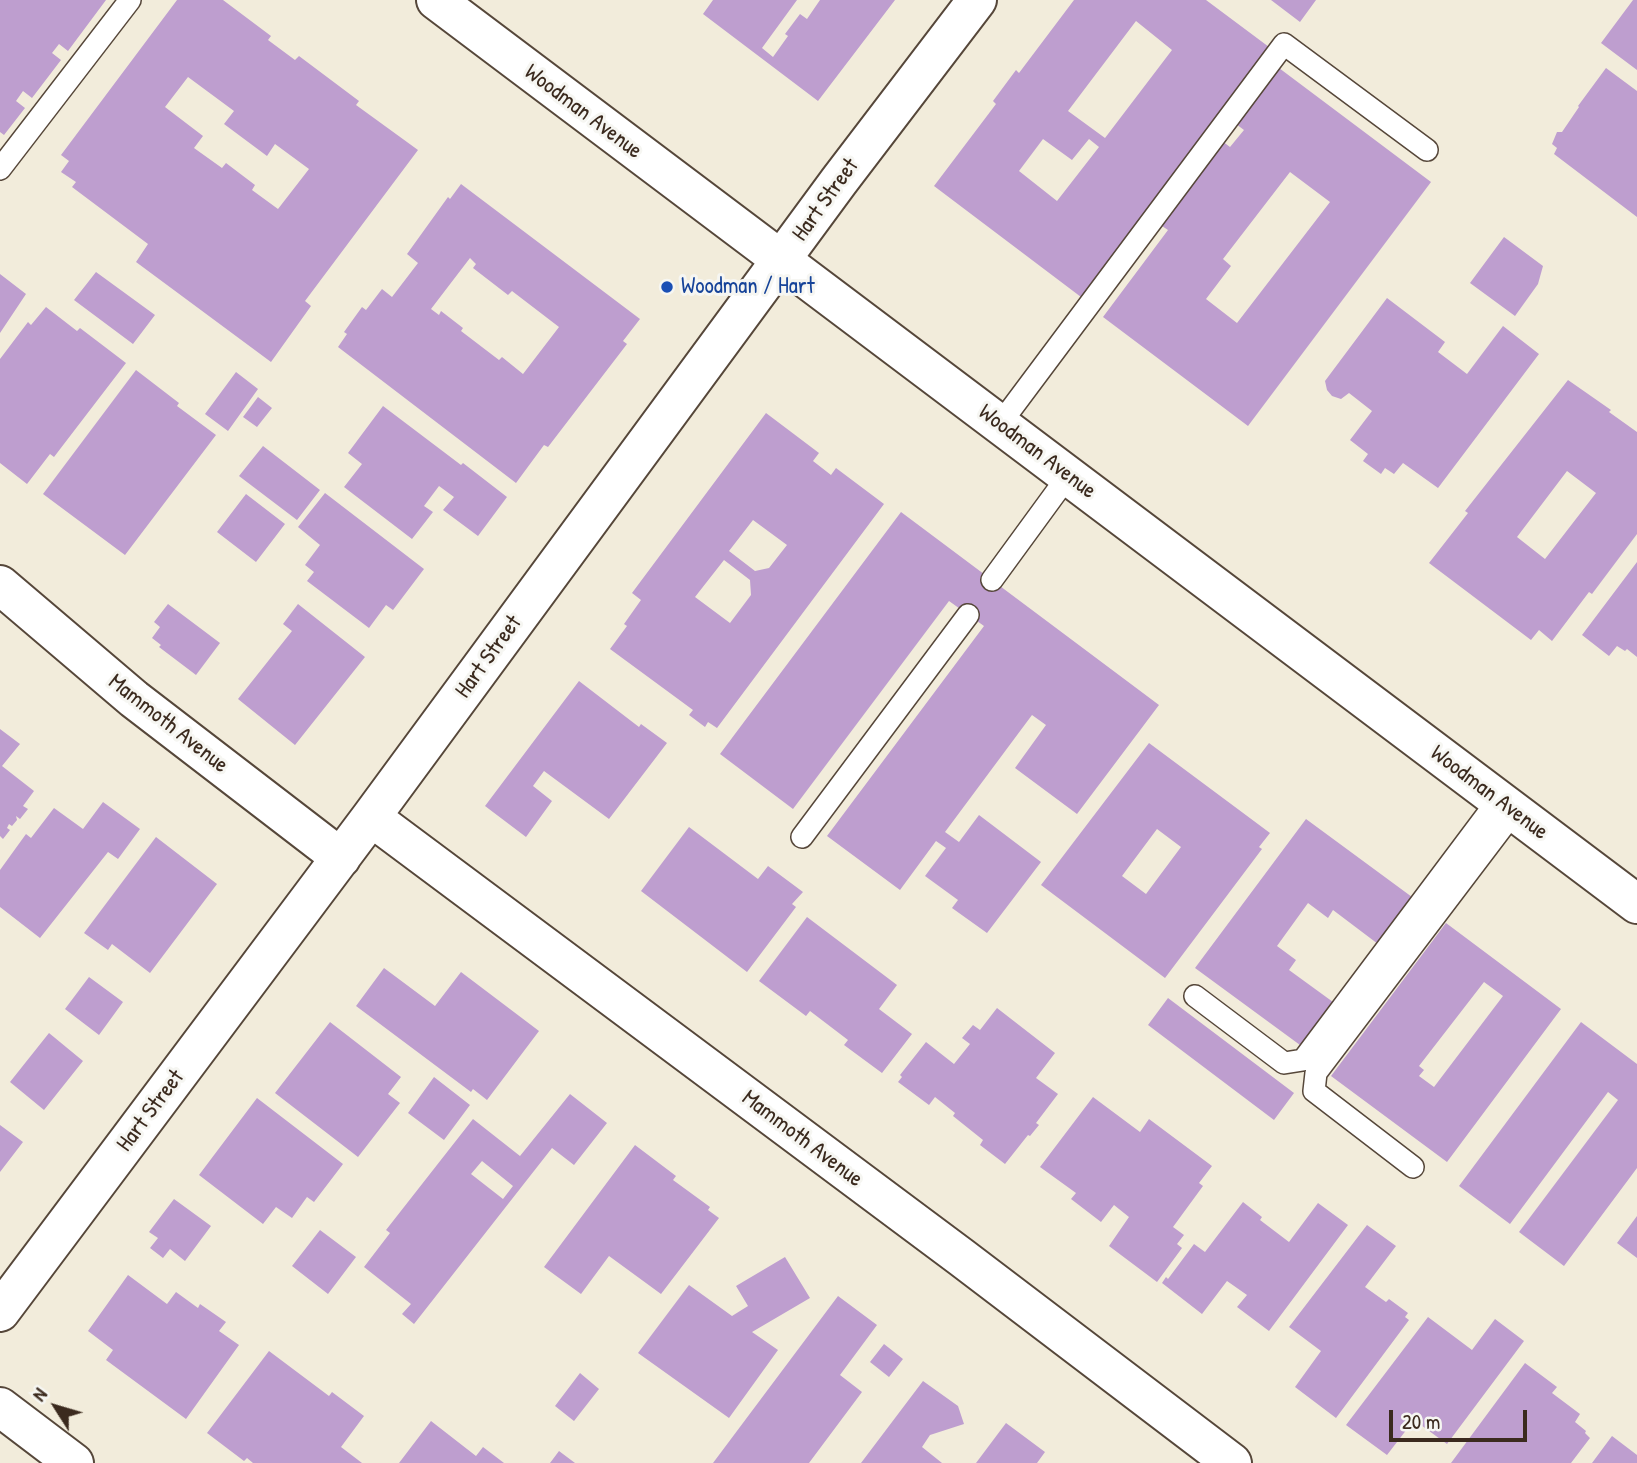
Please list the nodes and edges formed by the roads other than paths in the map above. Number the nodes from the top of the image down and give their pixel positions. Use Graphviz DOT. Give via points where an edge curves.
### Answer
graph roads {
  1 [pos="130,0"];
  2 [pos="436,0"];
  3 [pos="977,0"];
  4 [pos="1427,150"];
  5 [pos="1,170"];
  6 [pos="782,260"];
  7 [pos="1000,424"];
  8 [pos="1068,476"];
  9 [pos="992,580"];
  10 [pos="0,585"];
  11 [pos="968,615"];
  12 [pos="1506,806"];
  13 [pos="371,817"];
  14 [pos="802,837"];
  15 [pos="341,858"];
  16 [pos="1637,904"];
  17 [pos="1195,996"];
  18 [pos="1413,1167"];
  19 [pos="0,1312"];
  20 [pos="0,1407"];
  21 [pos="74,1463"];
  22 [pos="1232,1463"];
  1 -- 5 [label="lane"];
  2 -- 6 [label="street, Woodman Avenue"];
  3 -- 6 [label="street, Hart Street"];
  4 -- 7 [label="lane" via="1284,44"];
  6 -- 7 [label="street, Woodman Avenue"];
  6 -- 13 [label="street, Hart Street"];
  7 -- 8 [label="street, Woodman Avenue"];
  8 -- 9 [label="lane"];
  8 -- 12 [label="street, Woodman Avenue"];
  10 -- 15 [label="street, Mammoth Avenue" via="134,699"];
  11 -- 14 [label="lane"];
  12 -- 16 [label="street, Woodman Avenue"];
  12 -- 17 [label="lane" via="1303,1060 1284,1063"];
  12 -- 18 [label="lane" via="1316,1073 1314,1091"];
  13 -- 15 [label="street, Hart Street"];
  13 -- 22 [label="street, Mammoth Avenue"];
  15 -- 19 [label="street, Hart Street"];
  20 -- 21 [label="street"];
}
